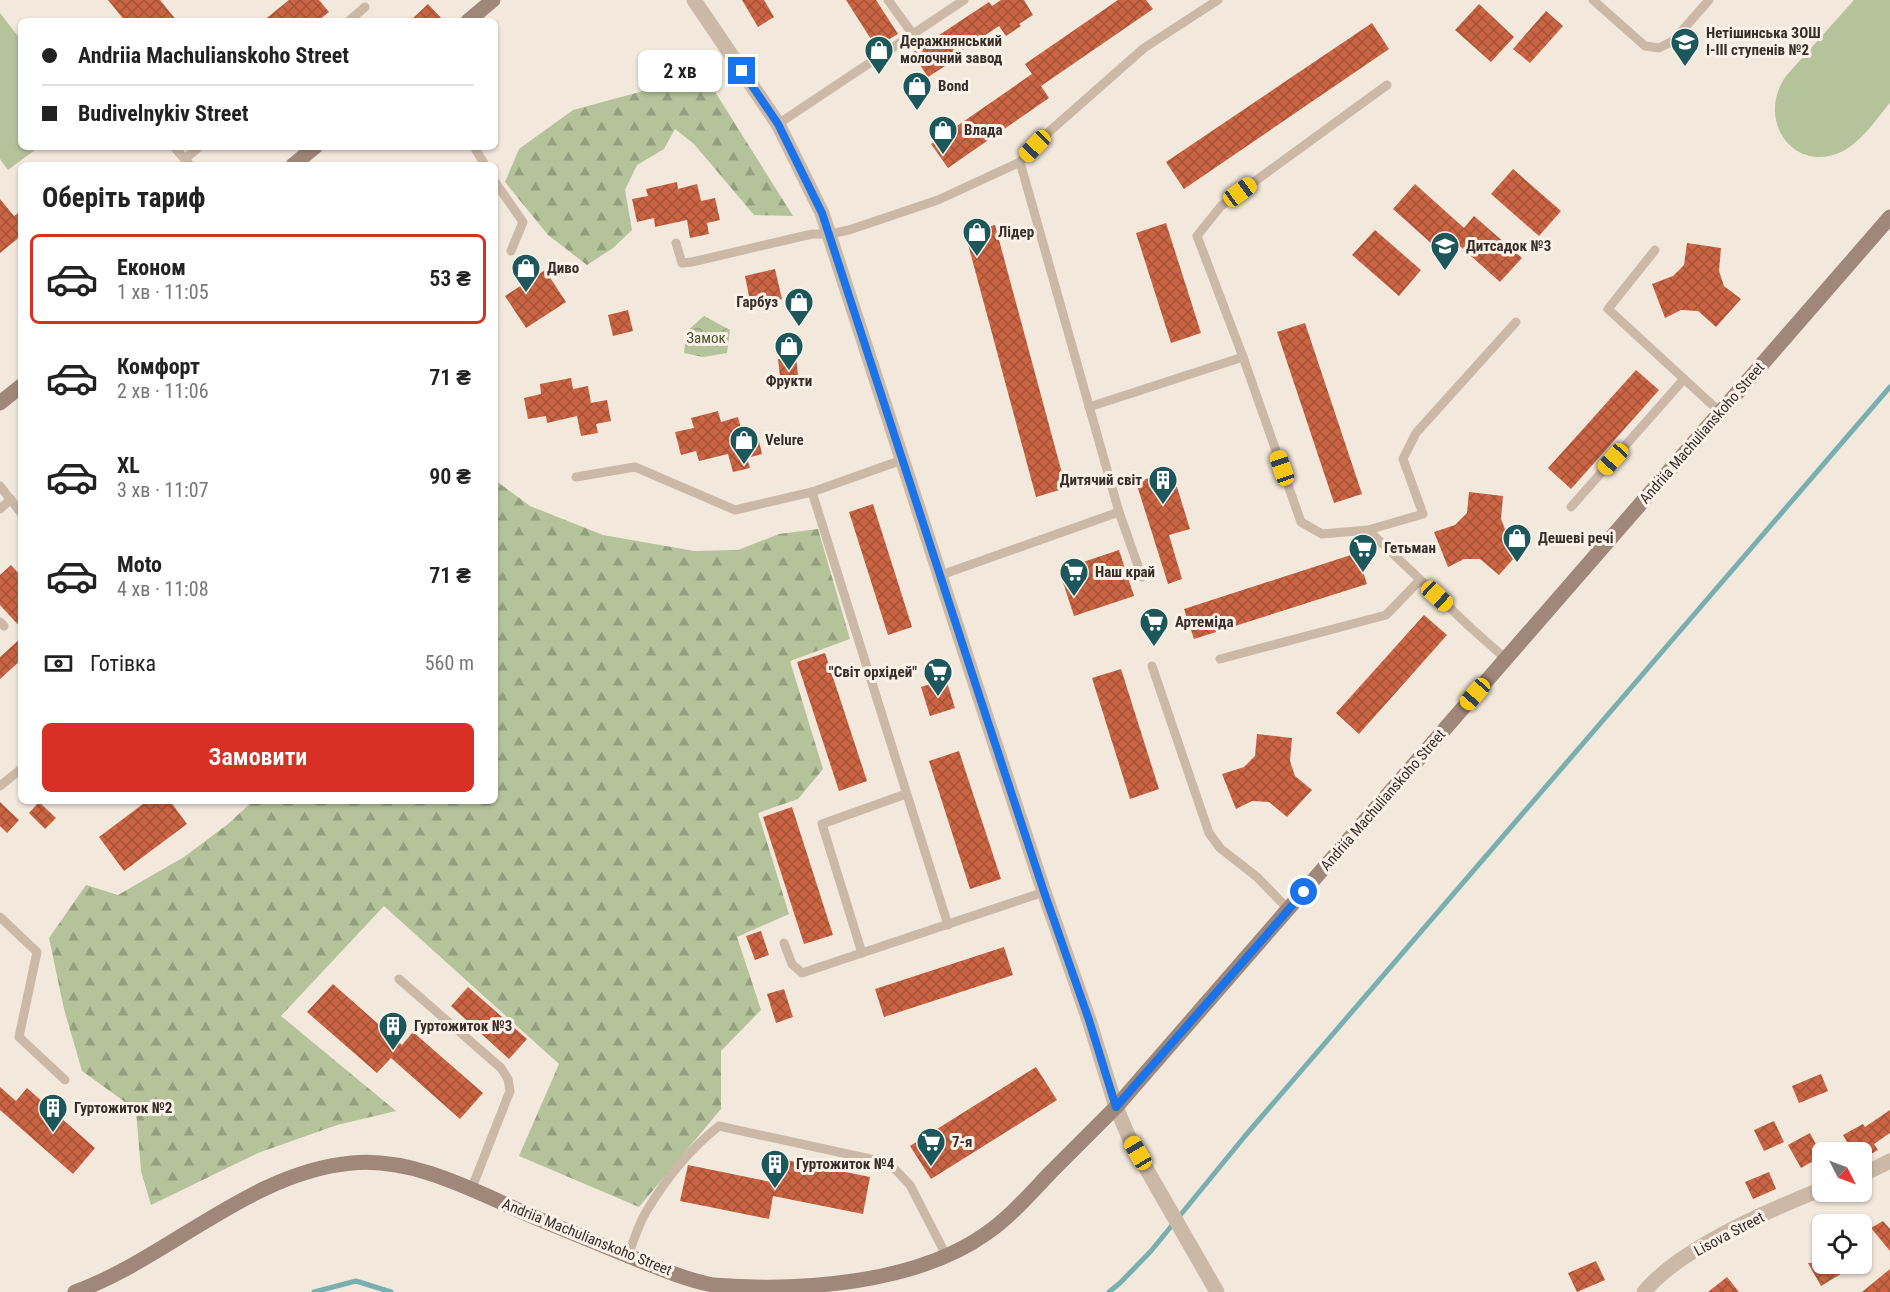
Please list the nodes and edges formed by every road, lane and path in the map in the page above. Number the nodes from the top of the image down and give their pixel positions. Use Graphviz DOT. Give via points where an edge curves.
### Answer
graph roads {
  1 [pos="493,0"];
  2 [pos="694,0"];
  3 [pos="888,0"];
  4 [pos="963,0"];
  5 [pos="1218,0"];
  6 [pos="1593,0"];
  7 [pos="1709,0"];
  8 [pos="365,8"];
  9 [pos="353,18"];
  10 [pos="472,18"];
  11 [pos="912,33"];
  12 [pos="1387,85"];
  13 [pos="778,124"];
  14 [pos="177,150"];
  15 [pos="197,150"];
  16 [pos="311,150"];
  17 [pos="187,162"];
  18 [pos="297,162"];
  19 [pos="1020,162"];
  20 [pos="498,186"];
  21 [pos="1890,217"];
  22 [pos="830,234"];
  23 [pos="676,243"];
  24 [pos="1655,250"];
  25 [pos="511,251"];
  26 [pos="1516,322"];
  27 [pos="1243,357"];
  28 [pos="1684,379"];
  29 [pos="18,388"];
  30 [pos="0,403"];
  31 [pos="1089,407"];
  32 [pos="1720,412"];
  33 [pos="902,460"];
  34 [pos="576,477"];
  35 [pos="0,486"];
  36 [pos="812,492"];
  37 [pos="10,499"];
  38 [pos="1571,507"];
  39 [pos="0,509"];
  40 [pos="18,509"];
  41 [pos="1119,512"];
  42 [pos="1368,530"];
  43 [pos="940,574"];
  44 [pos="1142,577"];
  45 [pos="1420,580"];
  46 [pos="1506,658"];
  47 [pos="1220,659"];
  48 [pos="1152,666"];
  49 [pos="18,771"];
  50 [pos="0,786"];
  51 [pos="906,794"];
  52 [pos="1044,892"];
  53 [pos="1289,910"];
  54 [pos="0,917"];
  55 [pos="948,925"];
  56 [pos="784,943"];
  57 [pos="862,953"];
  58 [pos="399,980"];
  59 [pos="65,1080"];
  60 [pos="1116,1107"];
  61 [pos="1890,1161"];
  62 [pos="1872,1170"];
  63 [pos="471,1190"];
  64 [pos="1812,1194"];
  65 [pos="628,1256"];
  66 [pos="946,1256"];
  67 [pos="75,1292"];
  68 [pos="1217,1292"];
  69 [pos="1644,1292"];
  1 -- 10 [label="street"];
  2 -- 13 [label="street"];
  3 -- 11 [label="lane"];
  4 -- 11 [label="lane"];
  5 -- 19 [label="lane" via="1144,48"];
  6 -- 7 [label="lane" via="1646,46 1659,48 1673,41"];
  8 -- 9 [label="lane"];
  11 -- 13 [label="lane"];
  12 -- 27 [label="lane" via="1221,206 1197,236"];
  13 -- 22 [label="street" via="813,190"];
  14 -- 17 [label="lane"];
  15 -- 17 [label="lane"];
  16 -- 18 [label="street"];
  19 -- 22 [label="lane" via="938,200"];
  19 -- 31 [label="lane"];
  20 -- 25 [label="lane" via="523,222"];
  21 -- 32 [label="street, Andriia Machulianskoho Street"];
  22 -- 23 [label="lane" via="812,234 681,263"];
  22 -- 33 [label="street"];
  24 -- 28 [label="lane" via="1608,309"];
  26 -- 42 [label="lane" via="1416,434 1403,459 1423,514"];
  27 -- 31 [label="lane"];
  27 -- 42 [label="lane" via="1301,522 1322,534"];
  28 -- 32 [label="lane"];
  28 -- 38 [label="lane"];
  29 -- 30 [label="street"];
  31 -- 41 [label="lane"];
  32 -- 46 [label="street, Andriia Machulianskoho Street"];
  33 -- 36 [label="lane"];
  33 -- 43 [label="street"];
  34 -- 36 [label="lane" via="635,467 735,510"];
  35 -- 37 [label="lane"];
  36 -- 51 [label="lane"];
  37 -- 39 [label="lane"];
  37 -- 40 [label="lane"];
  41 -- 43 [label="lane"];
  41 -- 44 [label="lane"];
  42 -- 45 [label="lane"];
  43 -- 52 [label="street"];
  45 -- 46 [label="lane"];
  45 -- 47 [label="lane" via="1386,615"];
  46 -- 53 [label="street, Andriia Machulianskoho Street"];
  48 -- 53 [label="lane" via="1209,833 1220,848 1257,877"];
  49 -- 50 [label="lane"];
  51 -- 55 [label="lane"];
  51 -- 57 [label="lane" via="822,824"];
  52 -- 55 [label="lane"];
  52 -- 60 [label="street"];
  53 -- 60 [label="street, Andriia Machulianskoho Street"];
  54 -- 59 [label="lane" via="37,952 19,1037"];
  55 -- 57 [label="lane"];
  56 -- 57 [label="lane" via="792,964 802,973"];
  58 -- 63 [label="lane" via="501,1068 508,1079 510,1091"];
  60 -- 66 [label="street, Andriia Machulianskoho Street" via="1016,1208 987,1233"];
  60 -- 68 [label="street"];
  61 -- 62 [label="street"];
  63 -- 65 [label="street, Andriia Machulianskoho Street"];
  63 -- 67 [label="street, Andriia Machulianskoho Street" via="392,1164 353,1163 311,1171 252,1196"];
  64 -- 69 [label="street, Lisova Street" via="1698,1249 1666,1270"];
  65 -- 66 [label="street, Andriia Machulianskoho Street" via="713,1285 768,1291 836,1288 874,1281"];
  65 -- 66 [label="lane" via="645,1213 670,1177 719,1126 889,1163 910,1185"];
}
